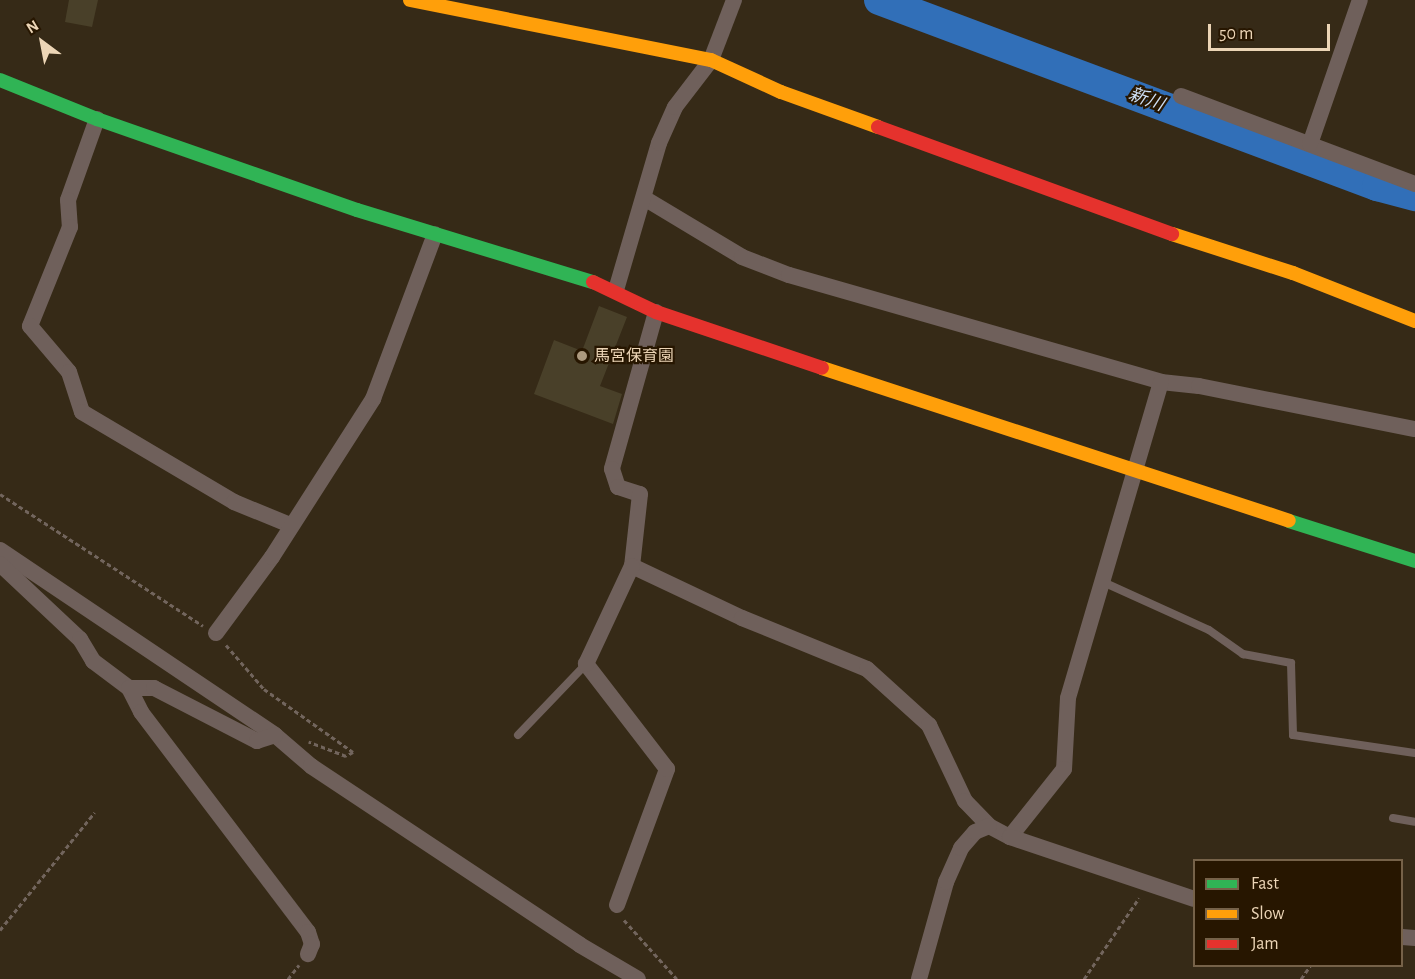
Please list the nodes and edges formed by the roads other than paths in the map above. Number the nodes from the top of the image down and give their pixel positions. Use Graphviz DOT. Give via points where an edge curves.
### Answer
graph roads {
  1 [pos="410,0"];
  2 [pos="734,0"];
  3 [pos="1360,0"];
  4 [pos="711,60"];
  5 [pos="0,80"];
  6 [pos="1181,96"];
  7 [pos="97,120"];
  8 [pos="1310,144"];
  9 [pos="1415,184"];
  10 [pos="644,198"];
  11 [pos="435,234"];
  12 [pos="616,290"];
  13 [pos="656,312"];
  14 [pos="1415,321"];
  15 [pos="1161,382"];
  16 [pos="1415,429"];
  17 [pos="1134,473"];
  18 [pos="290,525"];
  19 [pos="0,550"];
  20 [pos="1415,561"];
  21 [pos="0,564"];
  22 [pos="632,566"];
  23 [pos="1102,582"];
  24 [pos="216,633"];
  25 [pos="586,664"];
  26 [pos="129,688"];
  27 [pos="276,735"];
  28 [pos="518,735"];
  29 [pos="1415,753"];
  30 [pos="1394,818"];
  31 [pos="1415,822"];
  32 [pos="989,826"];
  33 [pos="1010,837"];
  34 [pos="1193,899"];
  35 [pos="616,905"];
  36 [pos="308,954"];
  37 [pos="639,979"];
  38 [pos="919,979"];
  1 -- 4 [label="street"];
  2 -- 4 [label="street"];
  3 -- 8 [label="street"];
  4 -- 10 [label="street" via="675,107 659,143"];
  4 -- 14 [label="street" via="781,92 1178,237 1293,273"];
  5 -- 7 [label="street"];
  6 -- 8 [label="street"];
  7 -- 11 [label="street"];
  7 -- 18 [label="street" via="68,200 70,227 30,326 69,372 82,412 234,502"];
  8 -- 9 [label="street"];
  10 -- 12 [label="street"];
  10 -- 15 [label="street" via="742,257 789,275"];
  11 -- 12 [label="street"];
  11 -- 18 [label="street" via="373,399"];
  12 -- 13 [label="street"];
  13 -- 17 [label="street"];
  13 -- 22 [label="street" via="612,469 618,487 640,494"];
  15 -- 16 [label="street"];
  15 -- 17 [label="street"];
  17 -- 20 [label="street"];
  17 -- 23 [label="street"];
  18 -- 24 [label="street" via="272,557"];
  19 -- 27 [label="street"];
  21 -- 26 [label="street" via="80,639 93,661"];
  22 -- 25 [label="street"];
  22 -- 32 [label="street" via="875,676 929,725 957,789"];
  23 -- 29 [label="lane" via="1209,630 1243,654 1291,663 1293,735"];
  23 -- 33 [label="street" via="1068,698 1064,770"];
  25 -- 28 [label="lane"];
  25 -- 35 [label="street" via="667,769"];
  26 -- 27 [label="street" via="154,688 257,741"];
  26 -- 36 [label="street" via="141,712 308,932 312,944"];
  27 -- 37 [label="street" via="310,766 589,952"];
  30 -- 31 [label="lane"];
  32 -- 33 [label="street"];
  32 -- 38 [label="street" via="975,832 961,848"];
  33 -- 34 [label="street"];
}
